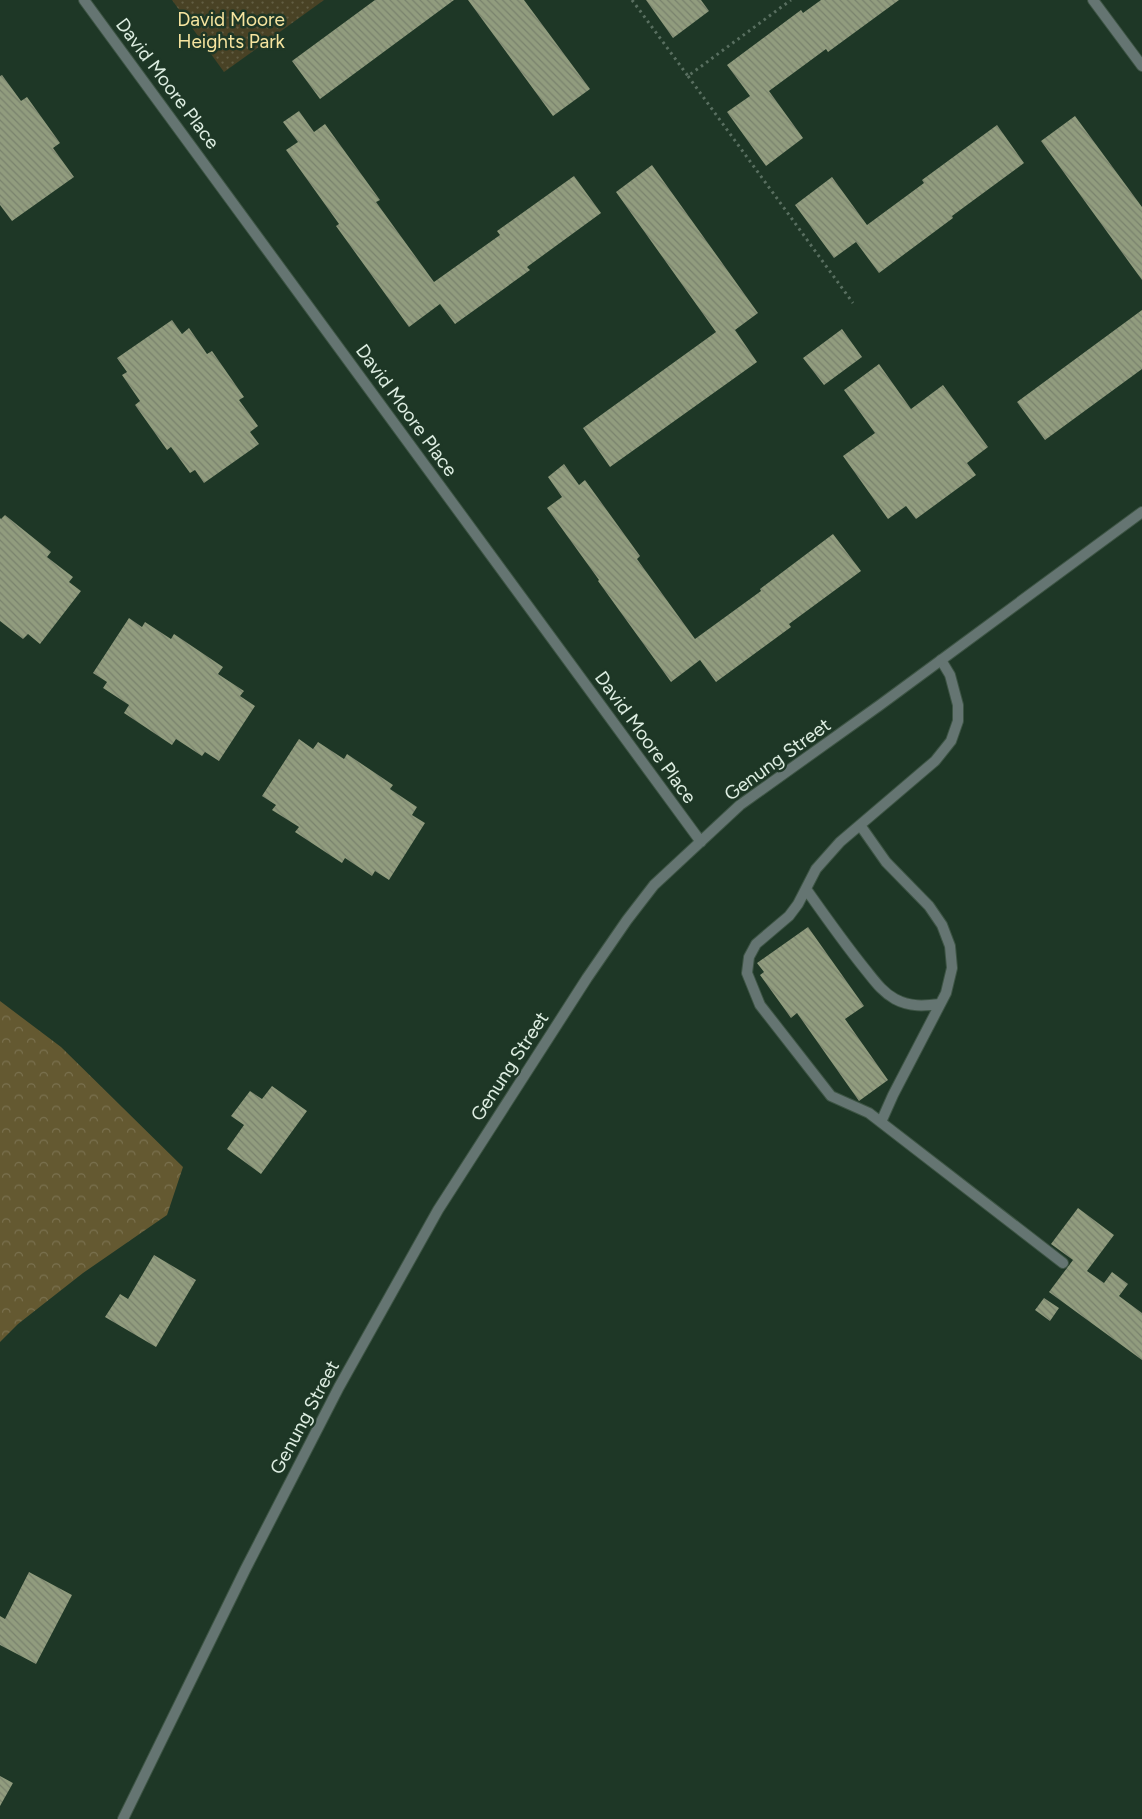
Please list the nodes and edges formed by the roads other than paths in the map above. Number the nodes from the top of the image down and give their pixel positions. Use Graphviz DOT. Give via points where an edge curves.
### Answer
graph roads {
  1 [pos="84,0"];
  2 [pos="1093,0"];
  3 [pos="1142,66"];
  4 [pos="1142,512"];
  5 [pos="941,660"];
  6 [pos="860,825"];
  7 [pos="701,842"];
  8 [pos="806,889"];
  9 [pos="940,1004"];
  10 [pos="881,1122"];
  11 [pos="1063,1263"];
  12 [pos="122,1819"];
  1 -- 7 [label="street, David Moore Place"];
  2 -- 3 [label="street"];
  4 -- 5 [label="street, Genung Street"];
  5 -- 6 [label="street" via="950,676 958,705 958,721 951,741 935,761"];
  5 -- 7 [label="street, Genung Street" via="740,805"];
  6 -- 8 [label="street" via="816,869"];
  6 -- 9 [label="street" via="886,862 929,906 942,925 950,946 952,968"];
  7 -- 12 [label="street, Genung Street" via="654,886 627,920 438,1210 244,1570"];
  8 -- 9 [label="street" via="844,944 883,991 908,1004"];
  8 -- 10 [label="street" via="789,916 756,944 749,957 747,973 760,1005 831,1096"];
  9 -- 10 [label="street"];
  10 -- 11 [label="street"];
}
